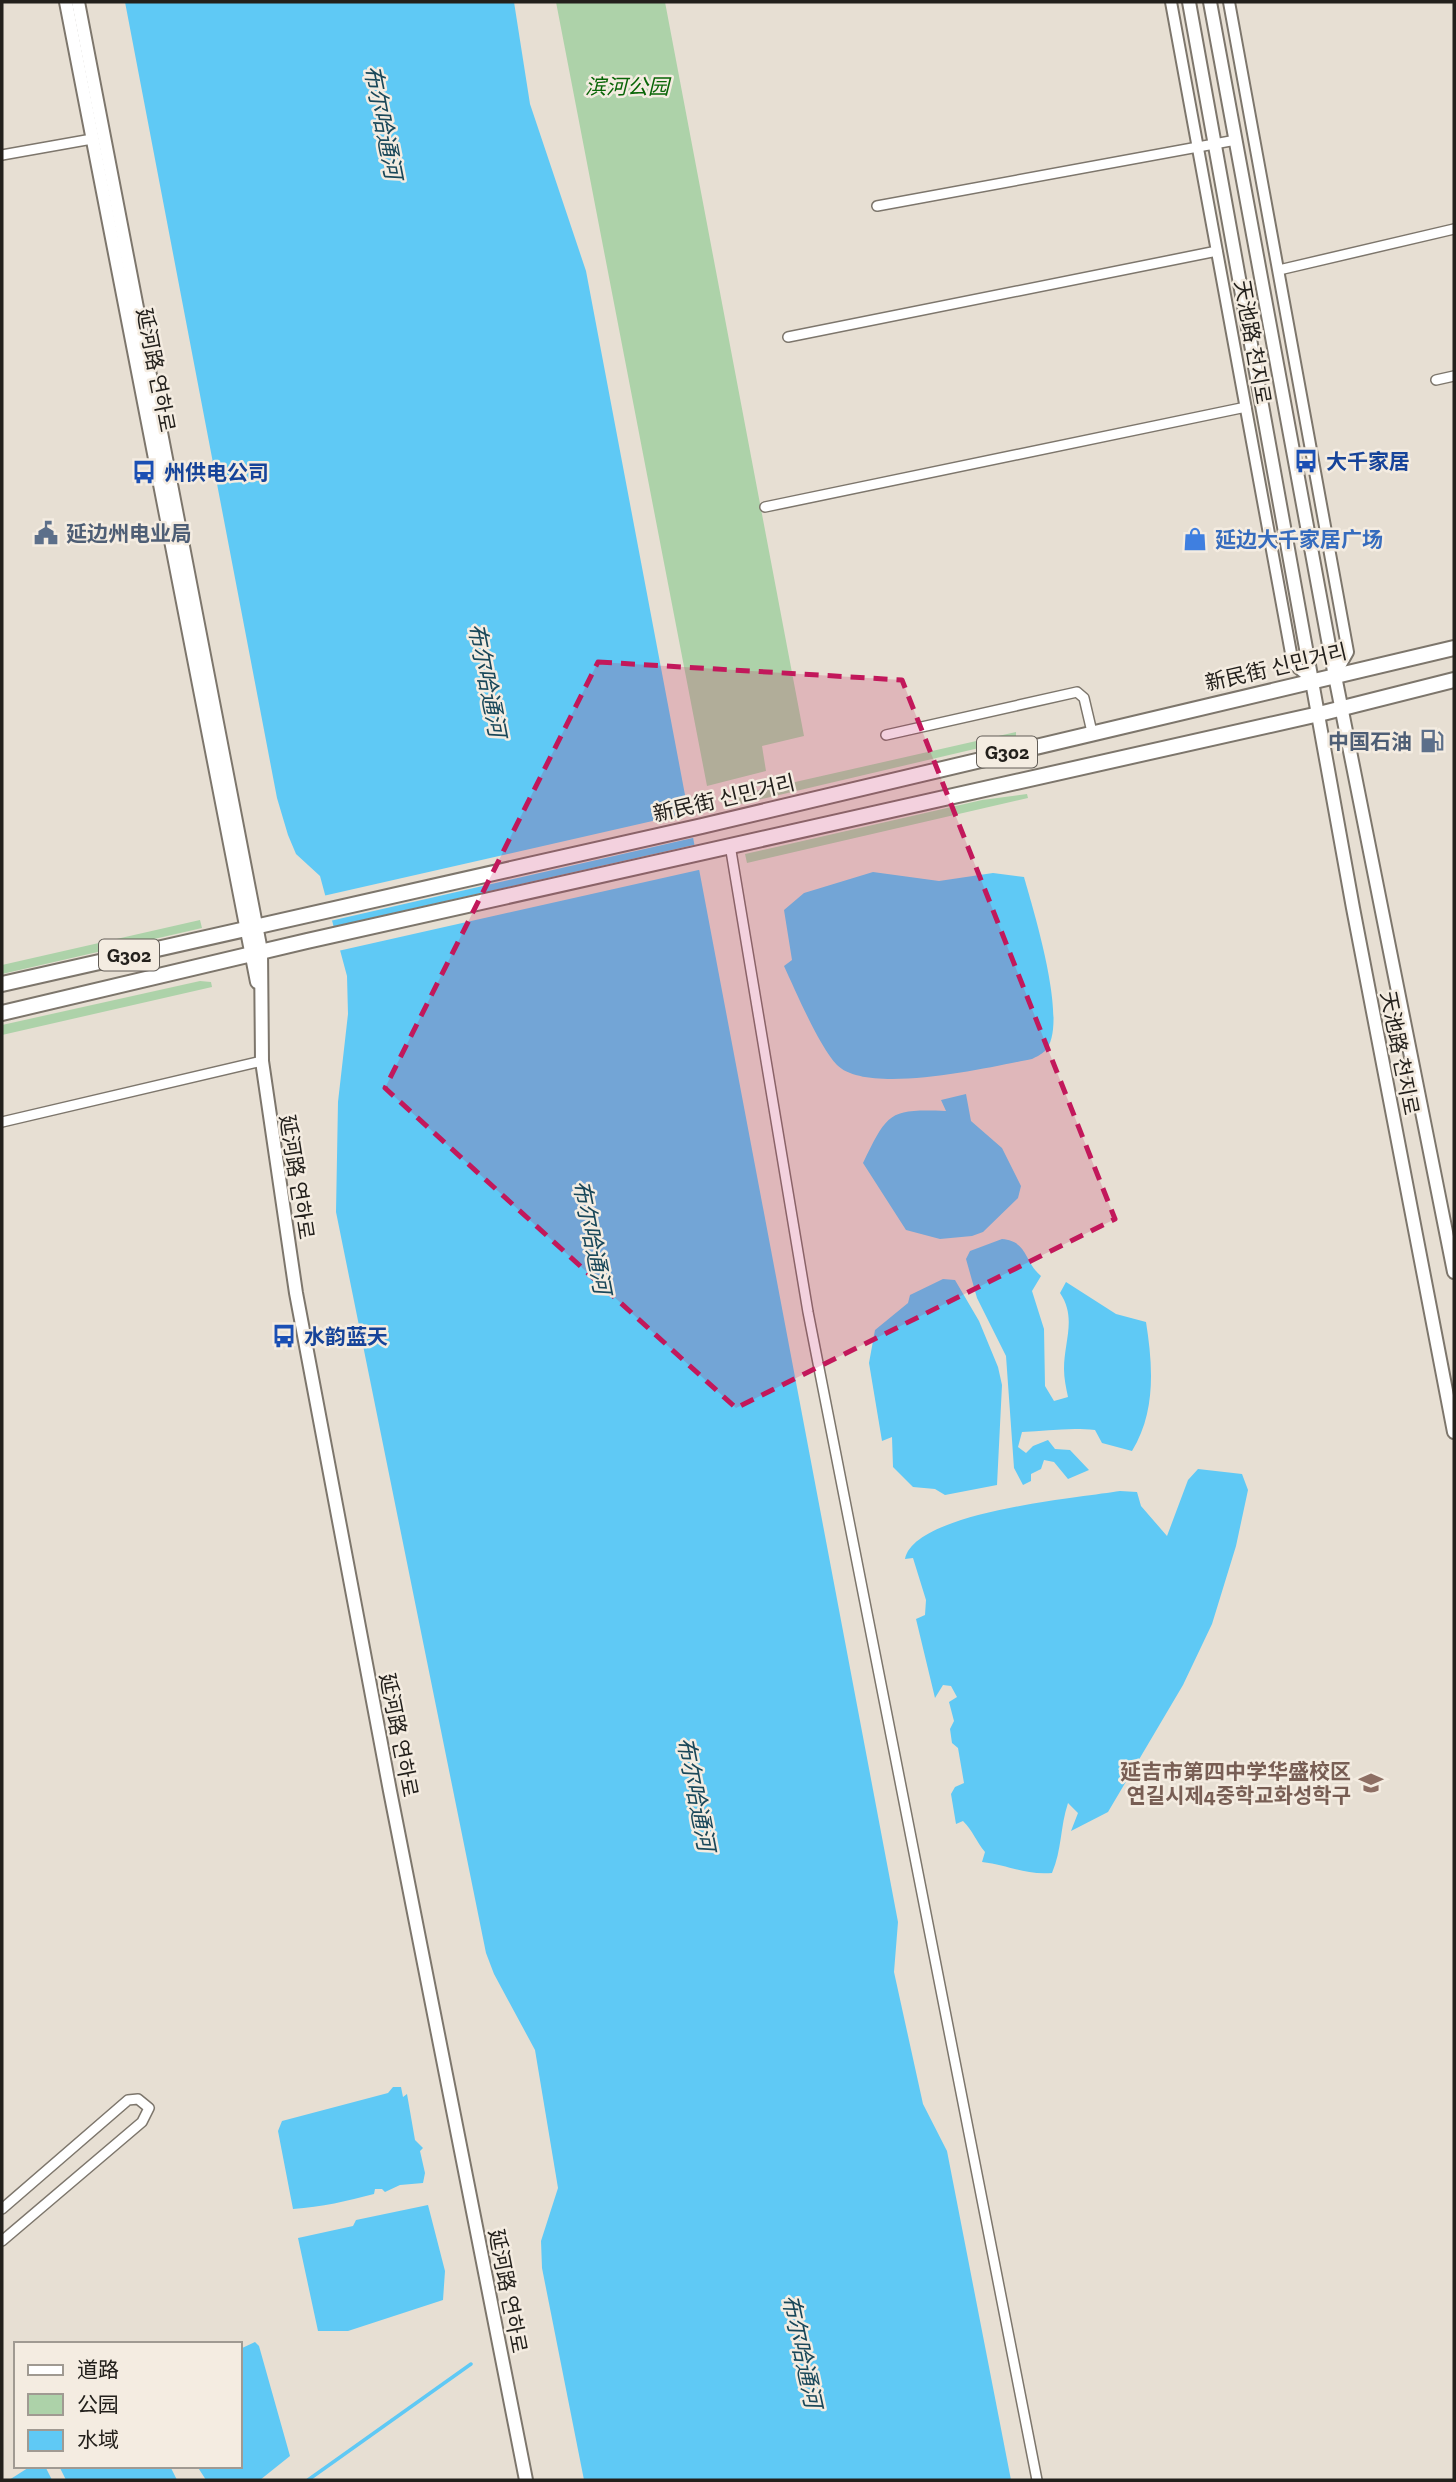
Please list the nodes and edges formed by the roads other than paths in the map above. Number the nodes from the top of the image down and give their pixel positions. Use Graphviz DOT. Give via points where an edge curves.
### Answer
graph roads {
  1 [pos="66,2"];
  2 [pos="78,2"];
  3 [pos="1171,2"];
  4 [pos="1189,2"];
  5 [pos="1210,2"];
  6 [pos="1229,2"];
  7 [pos="92,139"];
  8 [pos="1236,140"];
  9 [pos="1215,145"];
  10 [pos="1198,148"];
  11 [pos="2,155"];
  12 [pos="877,206"];
  13 [pos="1454,229"];
  14 [pos="1217,251"];
  15 [pos="1279,270"];
  16 [pos="788,337"];
  17 [pos="1454,376"];
  18 [pos="1436,380"];
  19 [pos="1246,407"];
  20 [pos="765,507"];
  21 [pos="1454,648"];
  22 [pos="1335,676"];
  23 [pos="1313,680"];
  24 [pos="1454,680"];
  25 [pos="1342,709"];
  26 [pos="1319,715"];
  27 [pos="1092,732"];
  28 [pos="886,735"];
  29 [pos="732,818"];
  30 [pos="734,845"];
  31 [pos="251,927"];
  32 [pos="256,953"];
  33 [pos="2,984"];
  34 [pos="2,1013"];
  35 [pos="262,1061"];
  36 [pos="2,1122"];
  37 [pos="1454,1272"];
  38 [pos="1454,1432"];
  39 [pos="2,2209"];
  40 [pos="2,2241"];
  41 [pos="526,2480"];
  42 [pos="1037,2480"];
  1 -- 7 [label="main road, 延河路 연하로"];
  2 -- 31 [label="main road, 延河路 연하로"];
  3 -- 10 [label="street, 天池路 천지로"];
  4 -- 9 [label="main road, 天池路 천지로"];
  5 -- 8 [label="main road, 天池路 천지로"];
  6 -- 15 [label="street, 天池路 천지로"];
  7 -- 11 [label="street"];
  7 -- 31 [label="main road, 延河路 연하로"];
  8 -- 9 [label="street"];
  8 -- 22 [label="main road, 天池路 천지로"];
  9 -- 10 [label="street"];
  9 -- 23 [label="main road, 天池路 천지로"];
  10 -- 12 [label="street"];
  10 -- 14 [label="street, 天池路 천지로"];
  13 -- 15 [label="street"];
  14 -- 16 [label="street"];
  14 -- 19 [label="street, 天池路 천지로"];
  15 -- 22 [label="street, 天池路 천지로" via="1348,652"];
  17 -- 18 [label="street"];
  19 -- 20 [label="street"];
  19 -- 23 [label="street, 天池路 천지로" via="1293,664"];
  21 -- 22 [label="highway, 新民街 신민거리 / G302"];
  22 -- 23 [label="highway, 新民街 신민거리 / G302"];
  22 -- 25 [label="main road, 天池路 천지로"];
  23 -- 26 [label="main road, 天池路 천지로"];
  23 -- 27 [label="highway, 新民街 신민거리 / G302"];
  24 -- 25 [label="highway, G302"];
  25 -- 26 [label="highway, G302"];
  25 -- 37 [label="main road, 天池路 천지로"];
  26 -- 30 [label="highway, G302"];
  26 -- 38 [label="main road, 天池路 천지로"];
  27 -- 28 [label="street" via="1084,698 1077,692"];
  27 -- 29 [label="highway, 新民街 신민거리 / G302"];
  29 -- 30 [label="highway"];
  29 -- 31 [label="highway, 新民街 신민거리 / G302"];
  30 -- 32 [label="highway, G302"];
  30 -- 42 [label="street" via="807,1312"];
  31 -- 32 [label="main road, 延河路 연하로"];
  31 -- 33 [label="highway, 新民街 신민거리 / G302"];
  32 -- 34 [label="highway, G302"];
  32 -- 35 [label="main road, 延河路 연하로"];
  35 -- 36 [label="street"];
  35 -- 41 [label="main road, 延河路 연하로" via="298,1306"];
  39 -- 40 [label="street" via="128,2100 138,2099 149,2108 142,2122"];
}
